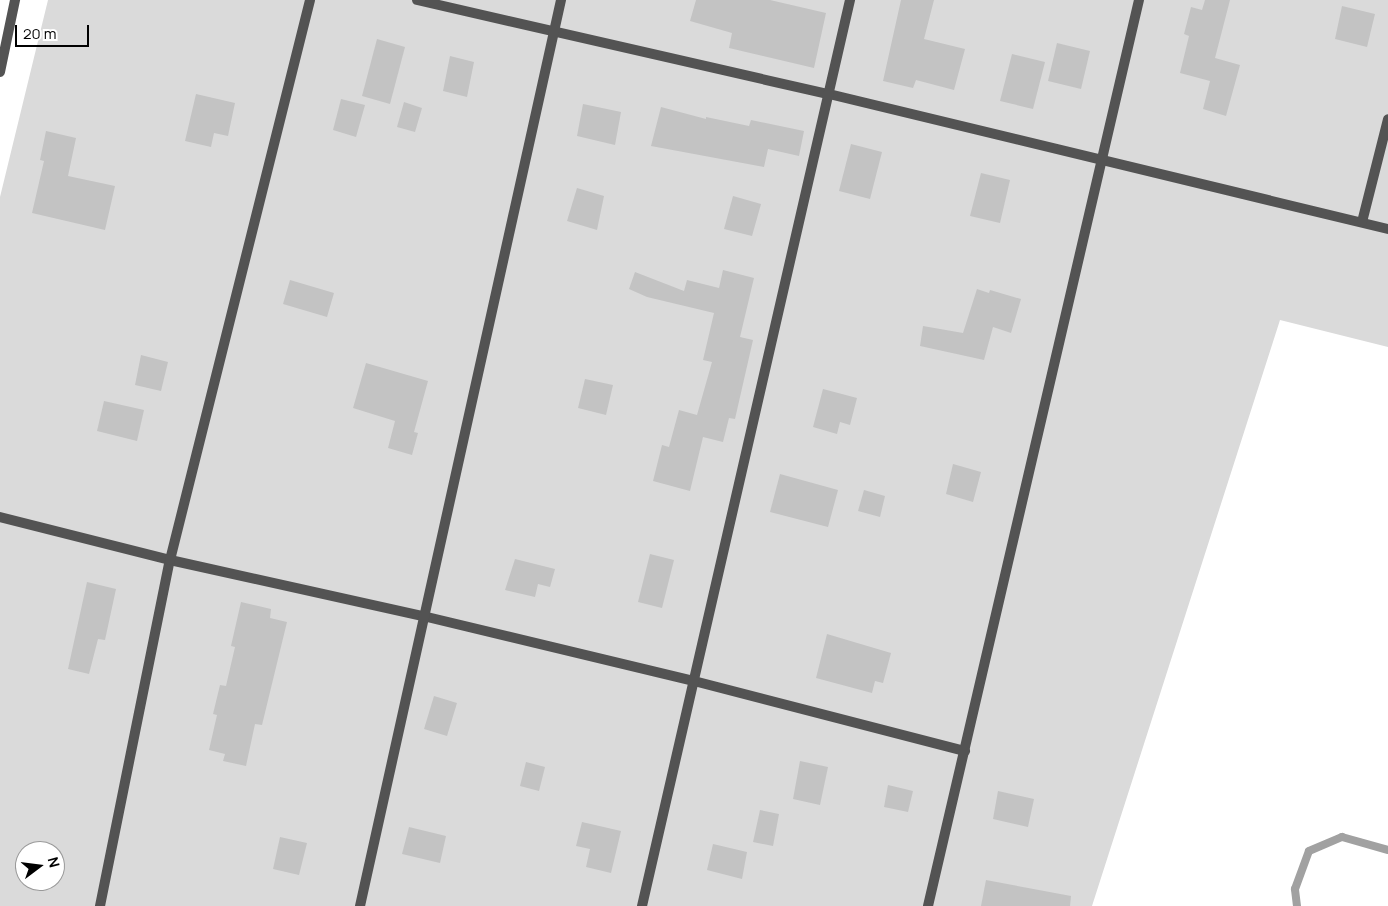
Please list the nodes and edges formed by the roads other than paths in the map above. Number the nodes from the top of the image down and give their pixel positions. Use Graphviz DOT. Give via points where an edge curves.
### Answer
graph roads {
  1 [pos="15,0"];
  2 [pos="310,0"];
  3 [pos="417,0"];
  4 [pos="561,0"];
  5 [pos="850,0"];
  6 [pos="1139,0"];
  7 [pos="554,31"];
  8 [pos="0,72"];
  9 [pos="829,94"];
  10 [pos="1388,119"];
  11 [pos="1102,158"];
  12 [pos="1362,222"];
  13 [pos="1388,229"];
  14 [pos="0,517"];
  15 [pos="170,560"];
  16 [pos="423,616"];
  17 [pos="694,681"];
  18 [pos="965,751"];
  19 [pos="100,906"];
  20 [pos="360,906"];
  21 [pos="642,906"];
  22 [pos="928,906"];
  1 -- 8 [label="street"];
  2 -- 15 [label="street"];
  3 -- 7 [label="street"];
  4 -- 7 [label="street"];
  5 -- 9 [label="street"];
  6 -- 11 [label="street"];
  7 -- 9 [label="street"];
  7 -- 16 [label="street"];
  9 -- 11 [label="street"];
  9 -- 17 [label="street"];
  10 -- 12 [label="street"];
  11 -- 12 [label="street"];
  11 -- 18 [label="street"];
  12 -- 13 [label="street"];
  14 -- 15 [label="street"];
  15 -- 16 [label="street"];
  15 -- 19 [label="street"];
  16 -- 17 [label="street"];
  16 -- 20 [label="street"];
  17 -- 18 [label="street"];
  17 -- 21 [label="street"];
  18 -- 22 [label="street"];
}
